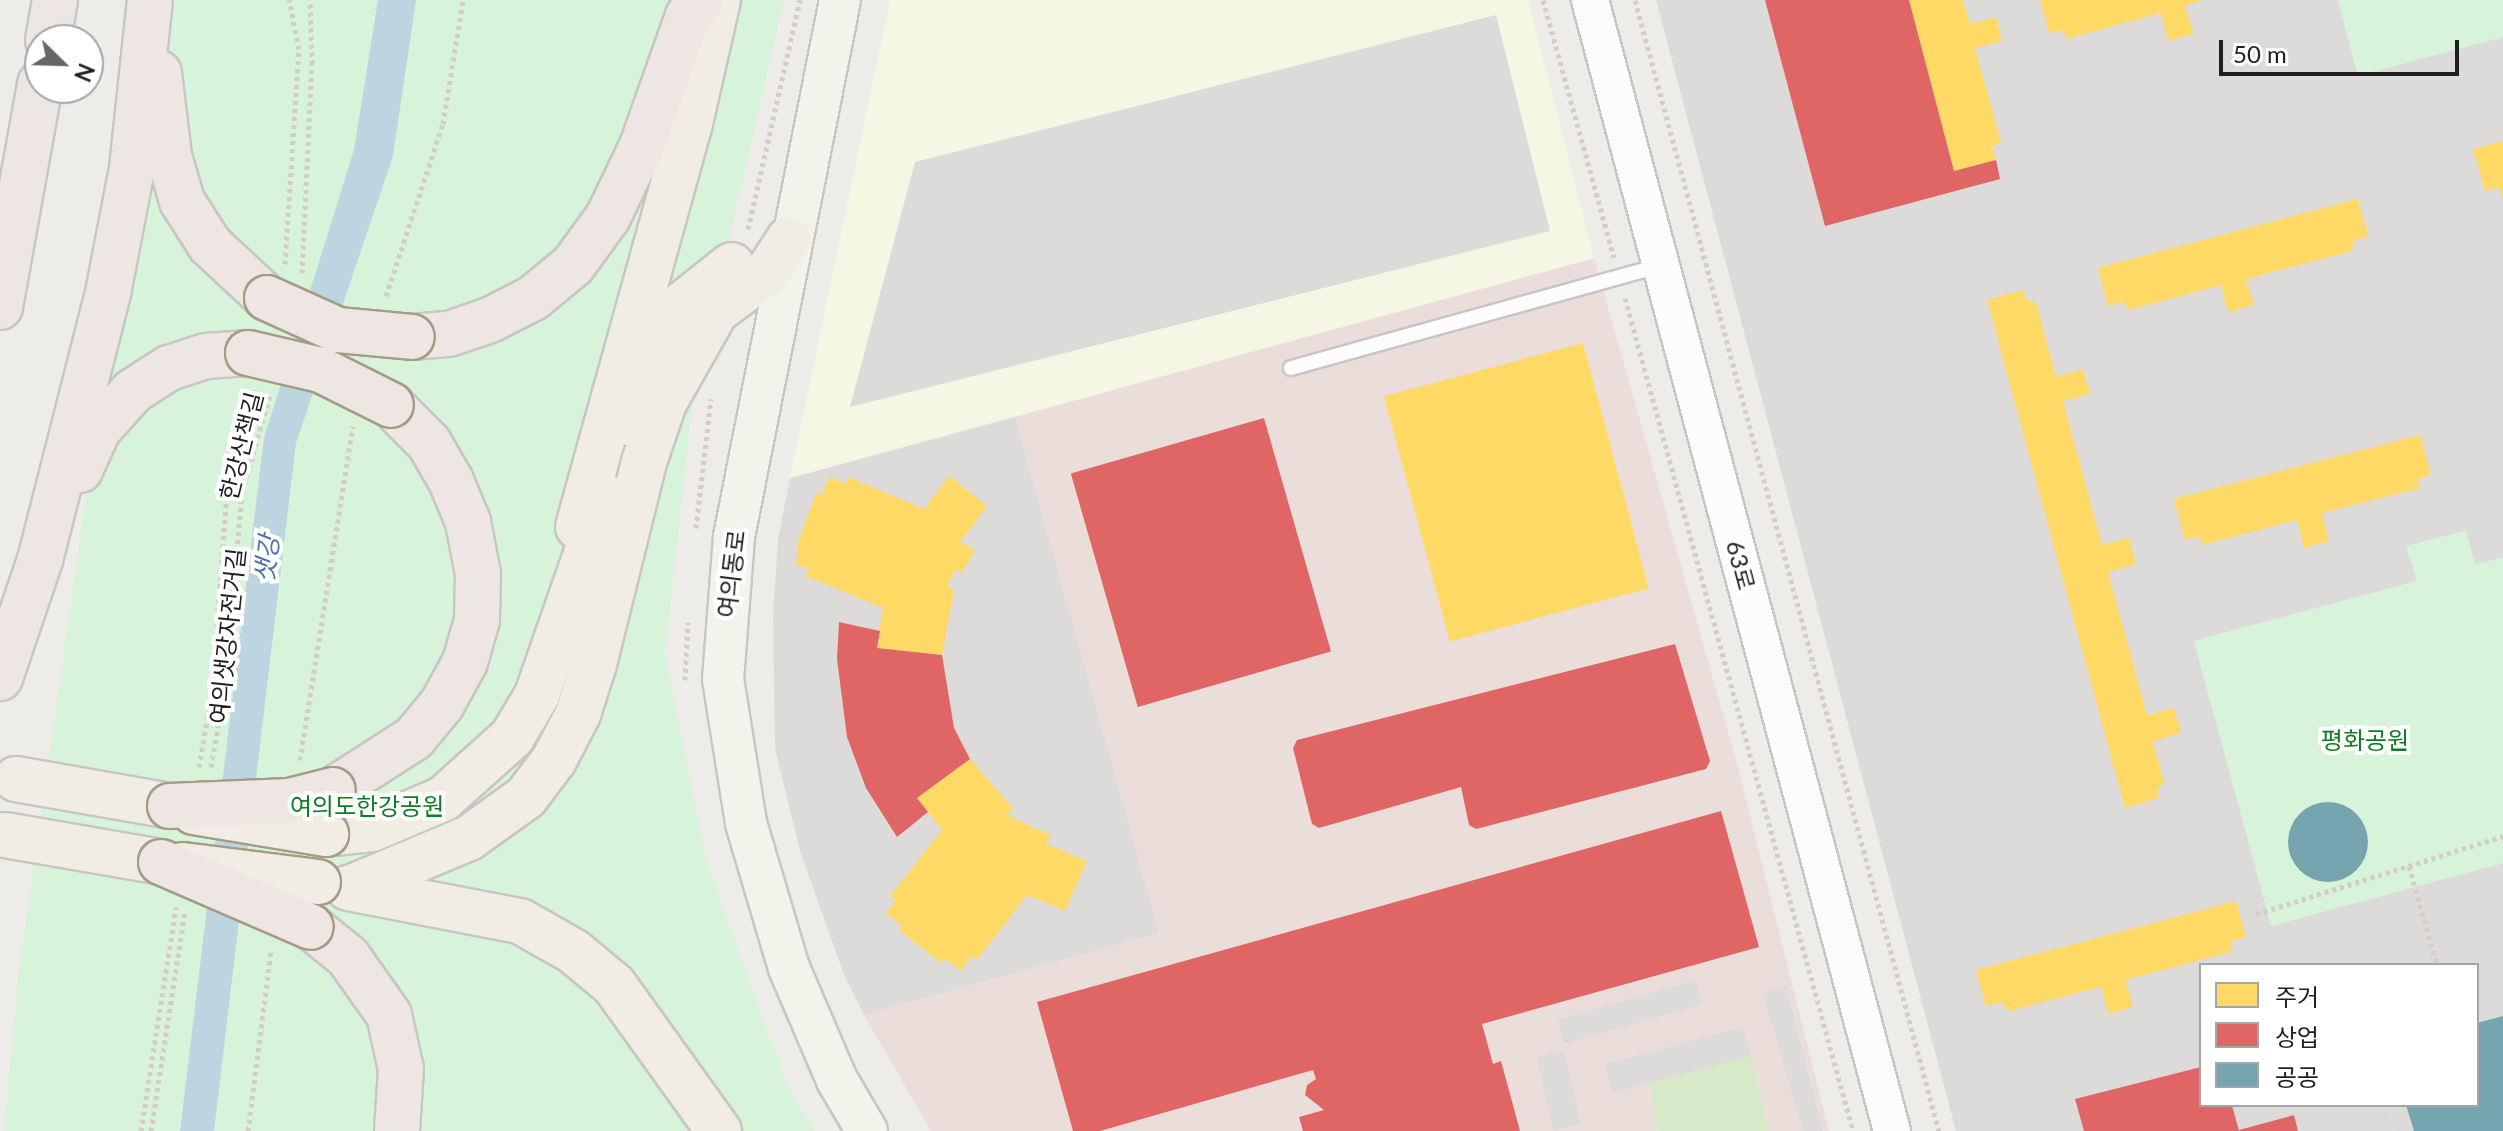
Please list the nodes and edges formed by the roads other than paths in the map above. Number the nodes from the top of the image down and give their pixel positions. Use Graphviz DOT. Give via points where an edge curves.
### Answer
graph roads {
  1 [pos="55,0"];
  2 [pos="701,0"];
  3 [pos="718,0"];
  4 [pos="840,0"];
  5 [pos="1590,0"];
  6 [pos="149,11"];
  7 [pos="51,24"];
  8 [pos="36,104"];
  9 [pos="789,239"];
  10 [pos="1660,266"];
  11 [pos="0,307"];
  12 [pos="1291,368"];
  13 [pos="40,560"];
  14 [pos="0,678"];
  15 [pos="479,771"];
  16 [pos="16,779"];
  17 [pos="183,794"];
  18 [pos="5,835"];
  19 [pos="170,877"];
  20 [pos="334,885"];
  21 [pos="397,1131"];
  22 [pos="719,1131"];
  23 [pos="867,1131"];
  24 [pos="1892,1131"];
  1 -- 7 [label="highway"];
  2 -- 6 [label="highway, bridge" via="688,16 642,146 608,217 573,265 533,298 449,334 397,323 338,330 284,286 210,245 182,201"];
  3 -- 15 [label="main road" via="690,123 555,611 523,699"];
  4 -- 9 [label="main road, 여의동로"];
  5 -- 10 [label="street, 63로"];
  6 -- 13 [label="highway" via="132,168 108,293"];
  8 -- 11 [label="highway"];
  9 -- 15 [label="main road" via="774,260 742,258 712,279 680,306 666,330 631,409 591,551 537,695 512,737"];
  9 -- 20 [label="main road" via="767,273 716,311 664,403 644,462 594,664 578,714 554,760 526,797 469,838"];
  9 -- 23 [label="main road, 여의동로" via="734,537 723,679 746,823 789,968 837,1080"];
  10 -- 12 [label="lane"];
  10 -- 24 [label="street, 63로"];
  13 -- 14 [label="highway"];
  13 -- 17 [label="highway, bridge" via="98,430 133,391 169,368 207,356 260,370 321,370 373,411 429,443 457,495 478,574 477,620 465,662 442,704 414,738 289,801"];
  15 -- 17 [label="main road, bridge" via="443,799 404,819 326,834 273,829"];
  16 -- 17 [label="main road"];
  18 -- 19 [label="main road"];
  19 -- 20 [label="main road, bridge"];
  19 -- 21 [label="highway, bridge" via="311,927 348,957 389,1015 401,1069"];
  20 -- 22 [label="main road" via="520,921 573,951 614,985"];
}
